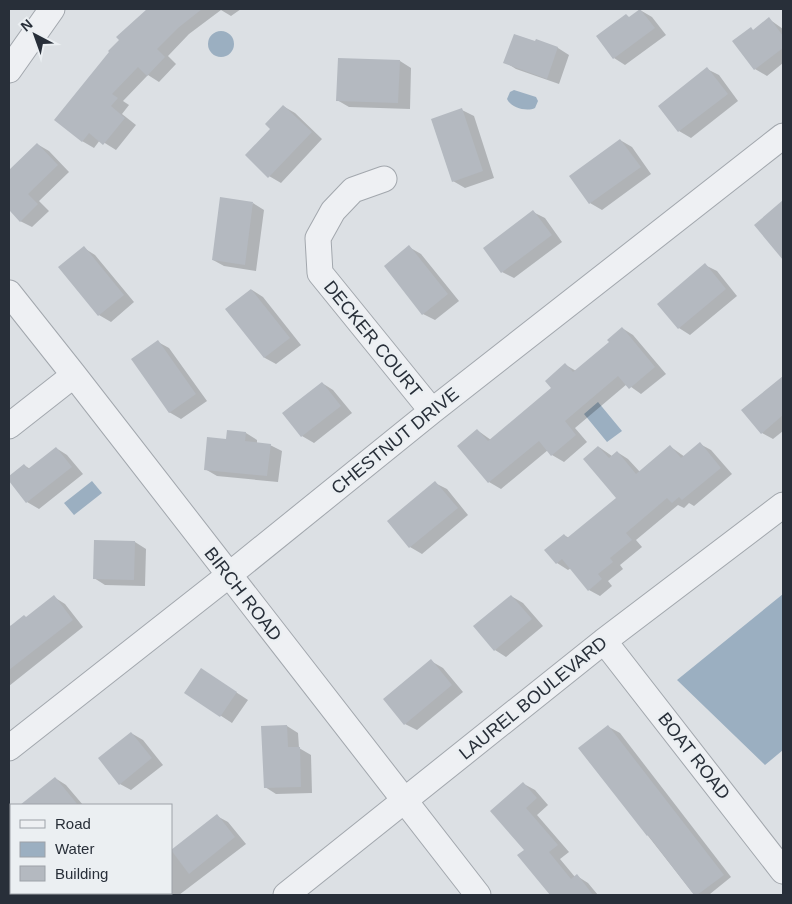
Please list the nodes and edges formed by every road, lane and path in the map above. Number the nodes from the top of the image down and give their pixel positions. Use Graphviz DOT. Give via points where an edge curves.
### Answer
graph roads {
  1 [pos="52,9"];
  2 [pos="9,70"];
  3 [pos="783,136"];
  4 [pos="384,178"];
  5 [pos="9,294"];
  6 [pos="74,375"];
  7 [pos="432,411"];
  8 [pos="9,426"];
  9 [pos="783,505"];
  10 [pos="228,575"];
  11 [pos="604,642"];
  12 [pos="9,748"];
  13 [pos="404,802"];
  14 [pos="783,871"];
  15 [pos="286,895"];
  16 [pos="478,895"];
  1 -- 2 [label="street"];
  3 -- 7 [label="street, CHESTNUT DRIVE"];
  4 -- 7 [label="street, DECKER COURT" via="353,190 333,211 318,238 320,273"];
  5 -- 6 [label="street, BIRCH ROAD"];
  6 -- 8 [label="street"];
  6 -- 10 [label="street, BIRCH ROAD"];
  7 -- 10 [label="street, CHESTNUT DRIVE"];
  9 -- 11 [label="street, LAUREL BOULEVARD"];
  10 -- 12 [label="street, CHESTNUT DRIVE"];
  10 -- 13 [label="street, BIRCH ROAD"];
  11 -- 13 [label="street, LAUREL BOULEVARD"];
  11 -- 14 [label="street, BOAT ROAD"];
  13 -- 15 [label="street, LAUREL BOULEVARD"];
  13 -- 16 [label="street, BIRCH ROAD"];
}
